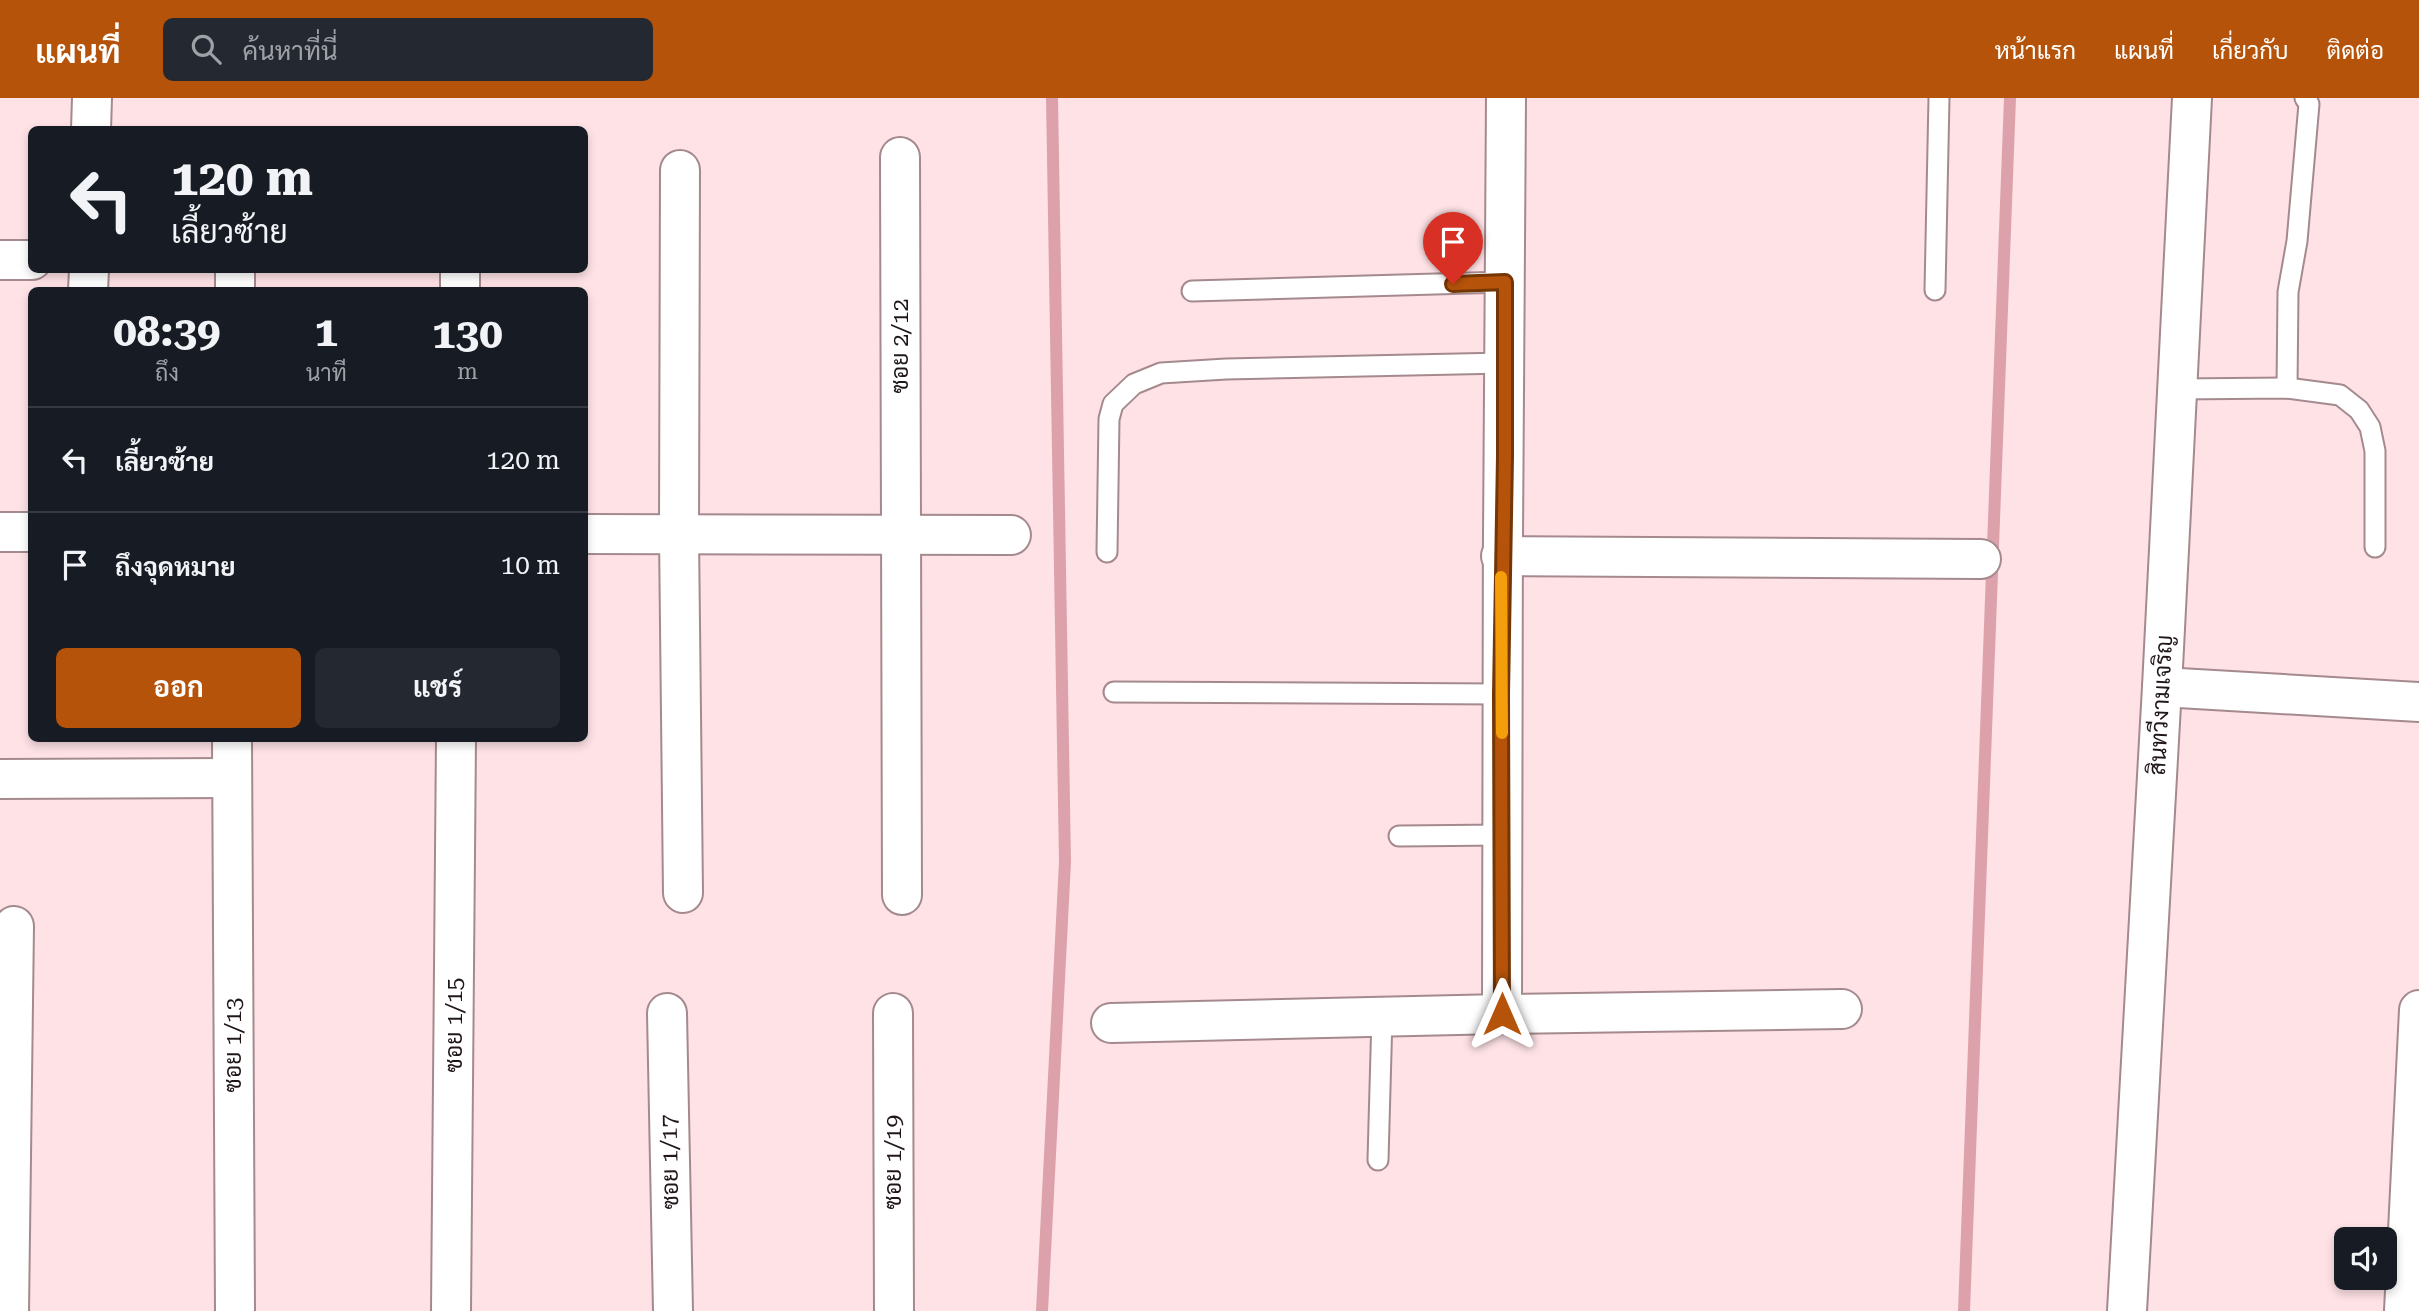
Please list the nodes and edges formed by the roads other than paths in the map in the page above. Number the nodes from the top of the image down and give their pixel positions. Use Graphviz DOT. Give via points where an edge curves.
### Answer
graph roads {
  1 [pos="92,98"];
  2 [pos="1506,98"];
  3 [pos="1939,98"];
  4 [pos="2192,98"];
  5 [pos="2305,98"];
  6 [pos="91,126"];
  7 [pos="900,158"];
  8 [pos="680,170"];
  9 [pos="0,260"];
  10 [pos="28,260"];
  11 [pos="1505,282"];
  12 [pos="1935,290"];
  13 [pos="1192,291"];
  14 [pos="1506,363"];
  15 [pos="2287,388"];
  16 [pos="2177,389"];
  17 [pos="0,532"];
  18 [pos="28,532"];
  19 [pos="588,534"];
  20 [pos="678,535"];
  21 [pos="900,535"];
  22 [pos="1011,535"];
  23 [pos="2375,547"];
  24 [pos="1107,552"];
  25 [pos="1502,556"];
  26 [pos="1981,559"];
  27 [pos="2162,687"];
  28 [pos="1114,692"];
  29 [pos="1501,694"];
  30 [pos="2419,702"];
  31 [pos="232,742"];
  32 [pos="456,742"];
  33 [pos="232,778"];
  34 [pos="0,779"];
  35 [pos="1399,835"];
  36 [pos="1503,835"];
  37 [pos="683,893"];
  38 [pos="902,895"];
  39 [pos="15,926"];
  40 [pos="1842,1009"];
  41 [pos="2419,1010"];
  42 [pos="667,1013"];
  43 [pos="893,1013"];
  44 [pos="1502,1014"];
  45 [pos="1382,1016"];
  46 [pos="1111,1023"];
  47 [pos="1378,1160"];
  48 [pos="2413,1223"];
  49 [pos="9,1311"];
  50 [pos="235,1311"];
  51 [pos="452,1311"];
  52 [pos="673,1311"];
  53 [pos="894,1311"];
  54 [pos="2127,1311"];
  55 [pos="2404,1311"];
  1 -- 6 [label="street"];
  2 -- 11 [label="street"];
  3 -- 12 [label="lane"];
  4 -- 16 [label="street, สินทวีงามเจริญ"];
  5 -- 15 [label="lane" via="2309,104 2299,227 2288,292"];
  7 -- 21 [label="street, ซอย 2/12"];
  8 -- 20 [label="street"];
  9 -- 10 [label="street"];
  11 -- 13 [label="lane"];
  11 -- 14 [label="street"];
  14 -- 24 [label="lane" via="1213,370 1161,373 1134,384 1113,404 1109,419"];
  14 -- 25 [label="street"];
  15 -- 16 [label="lane"];
  15 -- 23 [label="lane" via="2340,394 2360,410 2370,428 2375,451"];
  16 -- 27 [label="street, สินทวีงามเจริญ"];
  17 -- 18 [label="street"];
  19 -- 20 [label="street"];
  20 -- 21 [label="street"];
  20 -- 37 [label="street"];
  21 -- 22 [label="street"];
  21 -- 38 [label="street, ซอย 2/12"];
  25 -- 26 [label="street"];
  25 -- 29 [label="street"];
  27 -- 30 [label="street"];
  27 -- 54 [label="street, สินทวีงามเจริญ"];
  28 -- 29 [label="lane"];
  29 -- 36 [label="street"];
  31 -- 33 [label="street, ซอย 1/13"];
  32 -- 51 [label="street, ซอย 1/15"];
  33 -- 34 [label="street"];
  33 -- 50 [label="street, ซอย 1/13"];
  35 -- 36 [label="lane"];
  36 -- 44 [label="street"];
  39 -- 49 [label="street"];
  40 -- 44 [label="street"];
  41 -- 48 [label="street"];
  42 -- 52 [label="street, ซอย 1/17"];
  43 -- 53 [label="street, ซอย 1/19"];
  44 -- 45 [label="street"];
  45 -- 46 [label="street"];
  45 -- 47 [label="lane"];
  48 -- 55 [label="street"];
}
